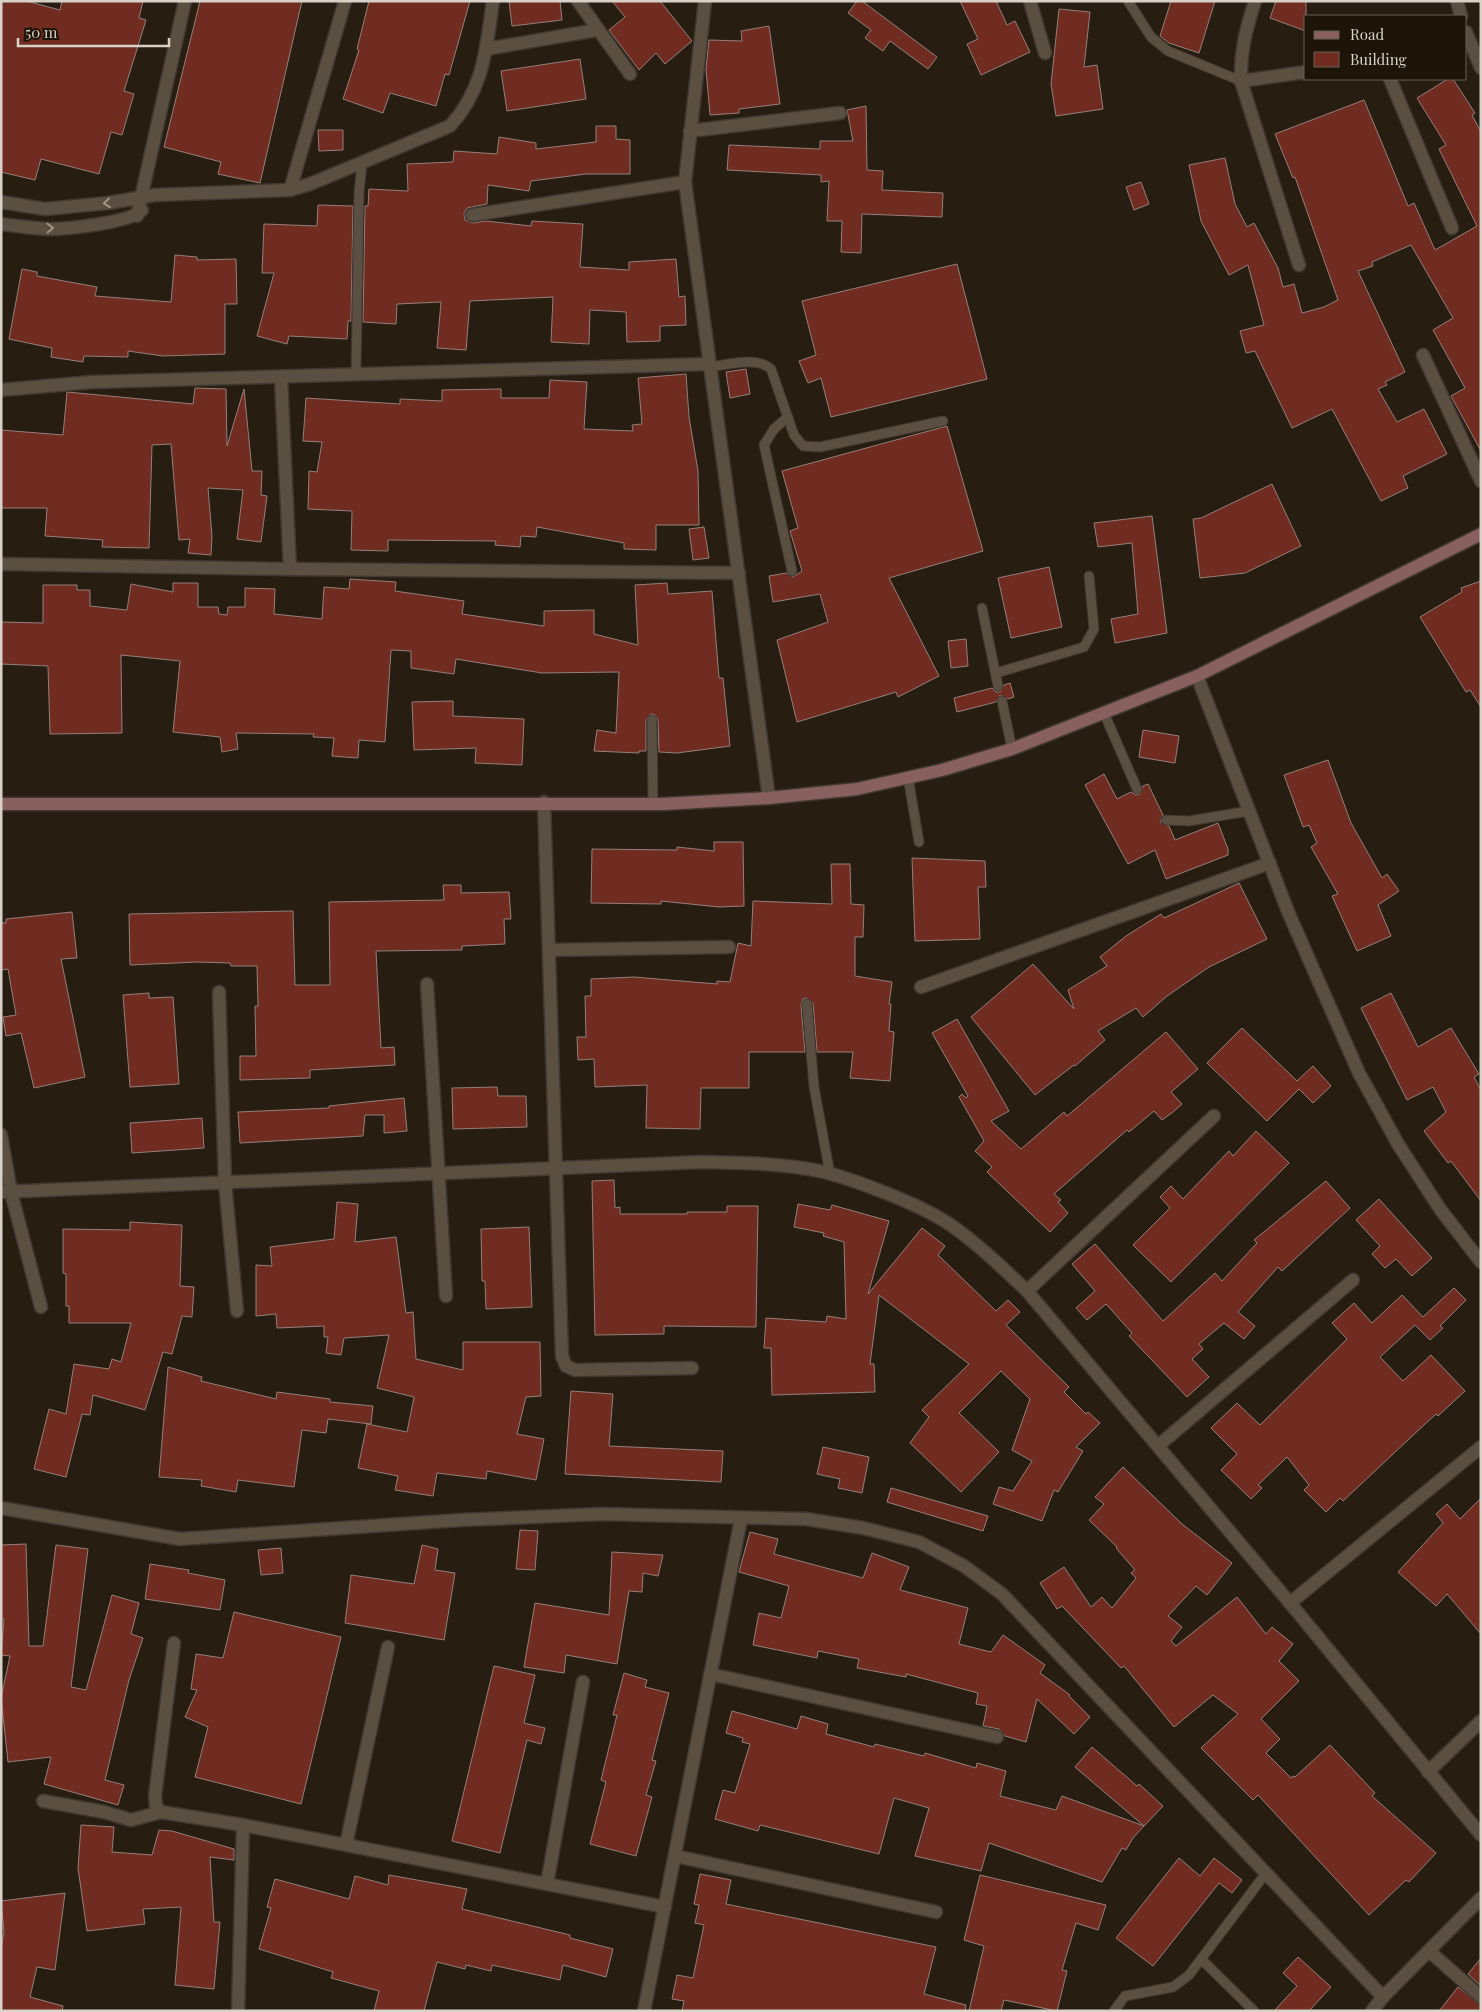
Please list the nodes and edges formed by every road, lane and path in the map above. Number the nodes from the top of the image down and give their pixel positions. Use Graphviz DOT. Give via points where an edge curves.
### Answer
graph roads {
  1 [pos="185,1"];
  2 [pos="345,1"];
  3 [pos="493,1"];
  4 [pos="578,1"];
  5 [pos="704,1"];
  6 [pos="1030,1"];
  7 [pos="1128,1"];
  8 [pos="1255,1"];
  9 [pos="1457,1"];
  10 [pos="1461,15"];
  11 [pos="597,30"];
  12 [pos="1467,39"];
  13 [pos="486,49"];
  14 [pos="1045,52"];
  15 [pos="1481,68"];
  16 [pos="1304,72"];
  17 [pos="630,74"];
  18 [pos="1390,80"];
  19 [pos="1241,81"];
  20 [pos="840,113"];
  21 [pos="690,131"];
  22 [pos="362,163"];
  23 [pos="685,182"];
  24 [pos="290,190"];
  25 [pos="155,195"];
  26 [pos="139,199"];
  27 [pos="1,202"];
  28 [pos="472,215"];
  29 [pos="137,216"];
  30 [pos="1,224"];
  31 [pos="1452,228"];
  32 [pos="1299,265"];
  33 [pos="1423,355"];
  34 [pos="708,366"];
  35 [pos="356,373"];
  36 [pos="281,378"];
  37 [pos="1,390"];
  38 [pos="788,417"];
  39 [pos="943,421"];
  40 [pos="1481,481"];
  41 [pos="1481,534"];
  42 [pos="1,564"];
  43 [pos="290,569"];
  44 [pos="792,571"];
  45 [pos="739,573"];
  46 [pos="1089,576"];
  47 [pos="982,608"];
  48 [pos="996,673"];
  49 [pos="1197,676"];
  50 [pos="998,686"];
  51 [pos="1002,701"];
  52 [pos="1104,713"];
  53 [pos="652,720"];
  54 [pos="1012,750"];
  55 [pos="908,777"];
  56 [pos="1137,789"];
  57 [pos="769,798"];
  58 [pos="544,802"];
  59 [pos="1,804"];
  60 [pos="653,804"];
  61 [pos="1249,811"];
  62 [pos="1166,820"];
  63 [pos="919,842"];
  64 [pos="1270,862"];
  65 [pos="728,947"];
  66 [pos="549,950"];
  67 [pos="427,984"];
  68 [pos="921,987"];
  69 [pos="219,992"];
  70 [pos="807,1004"];
  71 [pos="1214,1116"];
  72 [pos="1,1134"];
  73 [pos="557,1168"];
  74 [pos="439,1174"];
  75 [pos="830,1174"];
  76 [pos="225,1182"];
  77 [pos="6,1192"];
  78 [pos="1481,1262"];
  79 [pos="1353,1280"];
  80 [pos="1027,1291"];
  81 [pos="446,1296"];
  82 [pos="41,1306"];
  83 [pos="237,1311"];
  84 [pos="692,1368"];
  85 [pos="1158,1446"];
  86 [pos="1481,1447"];
  87 [pos="1,1508"];
  88 [pos="741,1519"];
  89 [pos="1290,1603"];
  90 [pos="174,1643"];
  91 [pos="388,1647"];
  92 [pos="710,1674"];
  93 [pos="583,1682"];
  94 [pos="1481,1721"];
  95 [pos="996,1737"];
  96 [pos="1428,1772"];
  97 [pos="43,1801"];
  98 [pos="161,1812"];
  99 [pos="243,1825"];
  100 [pos="1481,1835"];
  101 [pos="346,1845"];
  102 [pos="675,1856"];
  103 [pos="1266,1873"];
  104 [pos="547,1884"];
  105 [pos="1481,1898"];
  106 [pos="665,1908"];
  107 [pos="936,1912"];
  108 [pos="1429,1951"];
  109 [pos="1201,1959"];
  110 [pos="1383,1997"];
  111 [pos="1481,1997"];
  112 [pos="238,2011"];
  113 [pos="644,2011"];
  114 [pos="1114,2011"];
  115 [pos="1254,2011"];
  116 [pos="1372,2011"];
  1 -- 26 [label="street"];
  2 -- 24 [label="street"];
  3 -- 13 [label="street"];
  4 -- 11 [label="street"];
  5 -- 21 [label="street"];
  6 -- 14 [label="street"];
  7 -- 19 [label="lane" via="1151,37 1168,51"];
  8 -- 19 [label="street" via="1244,36"];
  9 -- 10 [label="street"];
  11 -- 13 [label="street"];
  11 -- 17 [label="street"];
  12 -- 15 [label="street"];
  13 -- 22 [label="street" via="474,94 450,126"];
  16 -- 19 [label="street"];
  18 -- 31 [label="street"];
  19 -- 32 [label="street"];
  20 -- 21 [label="street"];
  21 -- 23 [label="street"];
  22 -- 24 [label="street"];
  22 -- 35 [label="lane"];
  23 -- 28 [label="street"];
  23 -- 34 [label="street"];
  24 -- 25 [label="street"];
  25 -- 26 [label="street"];
  25 -- 29 [label="street"];
  26 -- 27 [label="street, one-way" via="45,209"];
  26 -- 29 [label="street"];
  30 -- 29 [label="street, one-way" via="49,229"];
  33 -- 40 [label="street"];
  34 -- 35 [label="street"];
  34 -- 38 [label="lane" via="766,364 771,369"];
  34 -- 45 [label="street"];
  35 -- 36 [label="street"];
  36 -- 37 [label="street" via="92,382"];
  36 -- 43 [label="street"];
  38 -- 39 [label="lane" via="794,435 803,446 820,446"];
  38 -- 44 [label="lane" via="774,429 764,445"];
  41 -- 49 [label="main road"];
  42 -- 43 [label="street"];
  43 -- 45 [label="street"];
  45 -- 57 [label="street"];
  46 -- 48 [label="lane" via="1094,630 1084,647"];
  47 -- 48 [label="lane"];
  48 -- 50 [label="lane"];
  49 -- 52 [label="main road"];
  49 -- 61 [label="street"];
  51 -- 54 [label="lane"];
  52 -- 54 [label="main road"];
  52 -- 56 [label="lane"];
  53 -- 60 [label="lane"];
  54 -- 55 [label="main road"];
  55 -- 57 [label="main road" via="857,789"];
  55 -- 63 [label="lane"];
  57 -- 60 [label="main road"];
  58 -- 59 [label="main road"];
  58 -- 60 [label="main road"];
  58 -- 66 [label="street"];
  61 -- 62 [label="lane" via="1189,821"];
  61 -- 64 [label="street"];
  64 -- 68 [label="street"];
  64 -- 78 [label="street" via="1359,1073 1429,1193"];
  65 -- 66 [label="street"];
  66 -- 73 [label="street"];
  67 -- 74 [label="street"];
  69 -- 76 [label="street"];
  70 -- 75 [label="lane" via="814,1087"];
  71 -- 80 [label="street"];
  72 -- 77 [label="street"];
  73 -- 74 [label="street"];
  73 -- 75 [label="street" via="761,1163"];
  73 -- 84 [label="street" via="562,1356 566,1366 575,1370"];
  74 -- 76 [label="street"];
  74 -- 81 [label="street"];
  75 -- 80 [label="street" via="931,1213 996,1261"];
  76 -- 77 [label="street"];
  76 -- 83 [label="street"];
  77 -- 82 [label="street"];
  79 -- 85 [label="street"];
  80 -- 85 [label="street"];
  85 -- 89 [label="street"];
  86 -- 89 [label="street"];
  87 -- 88 [label="street" via="180,1539 601,1514"];
  88 -- 92 [label="street"];
  88 -- 103 [label="street" via="806,1519 892,1534 927,1546 984,1579 1037,1628"];
  89 -- 96 [label="street"];
  90 -- 98 [label="street" via="155,1796 156,1806"];
  91 -- 101 [label="street"];
  92 -- 95 [label="street"];
  92 -- 102 [label="street"];
  93 -- 104 [label="street"];
  94 -- 96 [label="street"];
  96 -- 100 [label="street"];
  97 -- 98 [label="street" via="132,1820"];
  98 -- 99 [label="street"];
  99 -- 101 [label="street"];
  99 -- 112 [label="street"];
  101 -- 104 [label="street"];
  102 -- 106 [label="street"];
  102 -- 107 [label="street"];
  103 -- 109 [label="lane"];
  103 -- 110 [label="street"];
  104 -- 106 [label="street"];
  105 -- 108 [label="street"];
  106 -- 113 [label="street"];
  108 -- 110 [label="street"];
  108 -- 111 [label="street"];
  109 -- 114 [label="lane" via="1189,1975 1173,1987 1125,1996"];
  109 -- 115 [label="lane"];
  110 -- 116 [label="street"];
}
